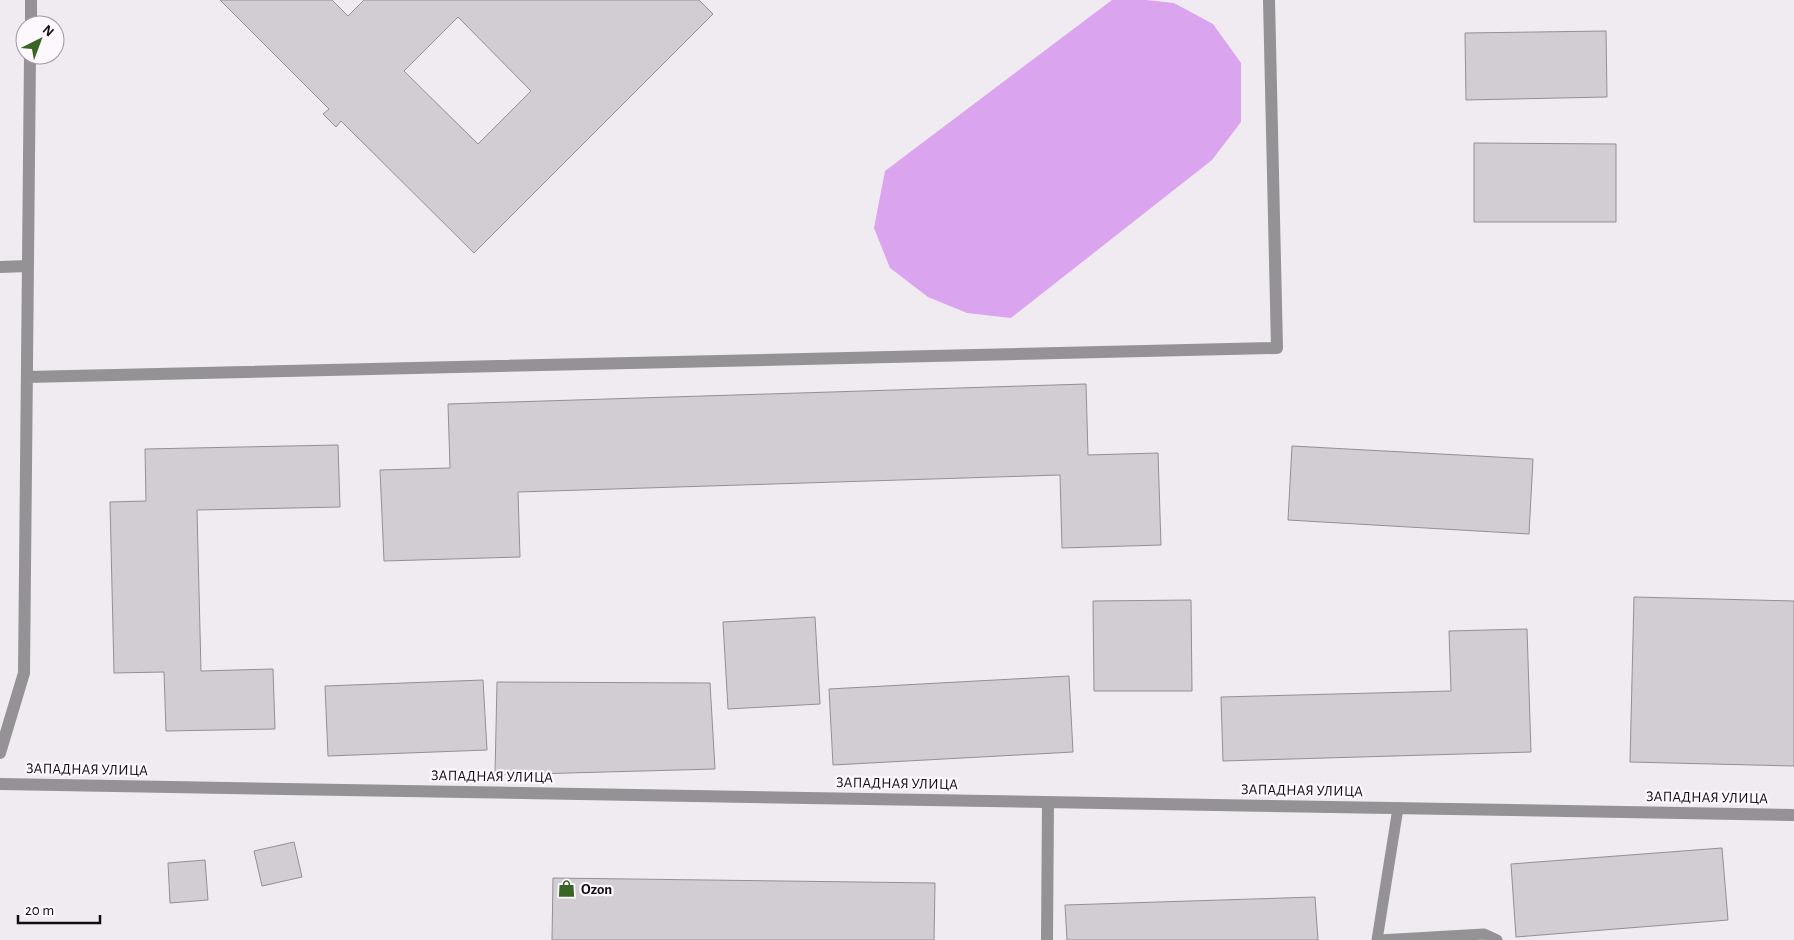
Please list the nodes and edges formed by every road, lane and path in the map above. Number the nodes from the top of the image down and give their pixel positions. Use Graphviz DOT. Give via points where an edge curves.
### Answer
graph roads {
  1 [pos="31,0"];
  2 [pos="1270,0"];
  3 [pos="31,15"];
  4 [pos="30,65"];
  5 [pos="28,266"];
  6 [pos="0,267"];
  7 [pos="27,377"];
  8 [pos="0,753"];
  9 [pos="0,784"];
  10 [pos="1048,802"];
  11 [pos="1398,808"];
  12 [pos="1794,815"];
  13 [pos="1048,940"];
  14 [pos="1378,940"];
  15 [pos="1497,940"];
  1 -- 3 [label="street"];
  2 -- 7 [label="street" via="1277,348"];
  4 -- 5 [label="street"];
  5 -- 6 [label="street"];
  5 -- 7 [label="street"];
  7 -- 8 [label="street" via="24,673"];
  9 -- 10 [label="street, ЗАПАДНАЯ УЛИЦА"];
  10 -- 11 [label="street, ЗАПАДНАЯ УЛИЦА"];
  10 -- 13 [label="street"];
  11 -- 12 [label="street, ЗАПАДНАЯ УЛИЦА"];
  11 -- 14 [label="lane"];
  14 -- 15 [label="lane" via="1484,934"];
}
